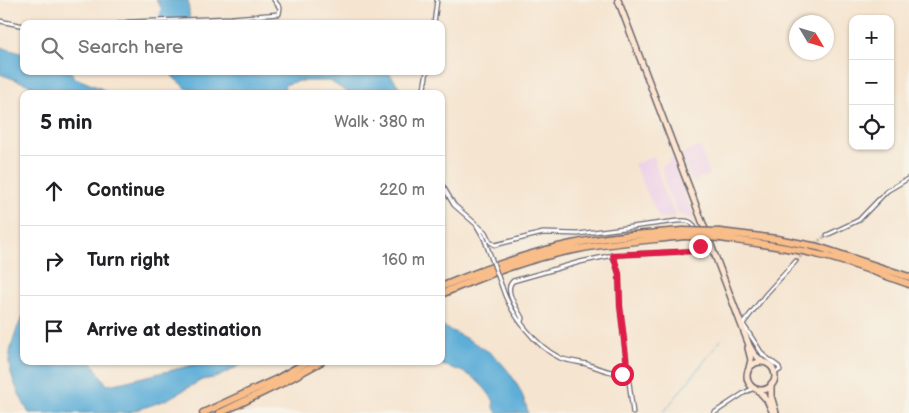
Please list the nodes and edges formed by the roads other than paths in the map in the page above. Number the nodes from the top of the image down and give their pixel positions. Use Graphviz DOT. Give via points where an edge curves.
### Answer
graph roads {
  1 [pos="274,0"];
  2 [pos="438,0"];
  3 [pos="618,0"];
  4 [pos="179,20"];
  5 [pos="435,20"];
  6 [pos="0,21"];
  7 [pos="20,25"];
  8 [pos="426,75"];
  9 [pos="424,90"];
  10 [pos="909,178"];
  11 [pos="445,190"];
  12 [pos="476,226"];
  13 [pos="684,233"];
  14 [pos="720,235"];
  15 [pos="827,235"];
  16 [pos="613,255"];
  17 [pos="796,260"];
  18 [pos="909,277"];
  19 [pos="909,284"];
  20 [pos="445,285"];
  21 [pos="445,292"];
  22 [pos="521,322"];
  23 [pos="742,324"];
  24 [pos="749,345"];
  25 [pos="763,362"];
  26 [pos="302,365"];
  27 [pos="315,365"];
  28 [pos="749,368"];
  29 [pos="774,373"];
  30 [pos="628,374"];
  31 [pos="772,384"];
  32 [pos="756,389"];
  33 [pos="203,413"];
  34 [pos="220,413"];
  35 [pos="633,413"];
  36 [pos="714,413"];
  37 [pos="774,413"];
  1 -- 4 [label="street" via="280,14"];
  2 -- 5 [label="street"];
  3 -- 23 [label="main road"];
  6 -- 7 [label="street"];
  8 -- 9 [label="street"];
  10 -- 15 [label="street" via="886,192 859,220"];
  11 -- 12 [label="street" via="454,205"];
  12 -- 16 [label="street" via="498,245 543,233 578,234 688,220 701,242 699,250 690,252"];
  12 -- 22 [label="street, bridge" via="484,238 507,302"];
  13 -- 14 [label="highway, bridge"];
  13 -- 20 [label="highway" via="616,237 546,250"];
  13 -- 21 [label="highway" via="551,255 502,269"];
  14 -- 18 [label="highway" via="777,239 818,247"];
  14 -- 19 [label="highway" via="824,256"];
  16 -- 22 [label="street" via="513,281 509,290"];
  16 -- 30 [label="street" via="619,274"];
  17 -- 23 [label="street"];
  22 -- 30 [label="street" via="537,341 560,358"];
  23 -- 24 [label="main road"];
  23 -- 29 [label="street" via="764,355 779,367 780,370"];
  24 -- 25 [label="main road"];
  24 -- 28 [label="main road"];
  25 -- 28 [label="main road"];
  25 -- 29 [label="main road"];
  26 -- 33 [label="highway"];
  27 -- 34 [label="highway"];
  28 -- 32 [label="main road" via="747,380"];
  29 -- 31 [label="main road"];
  30 -- 35 [label="street"];
  31 -- 32 [label="main road" via="765,389"];
  31 -- 37 [label="main road"];
  32 -- 36 [label="street"];
  32 -- 37 [label="main road"];
}
